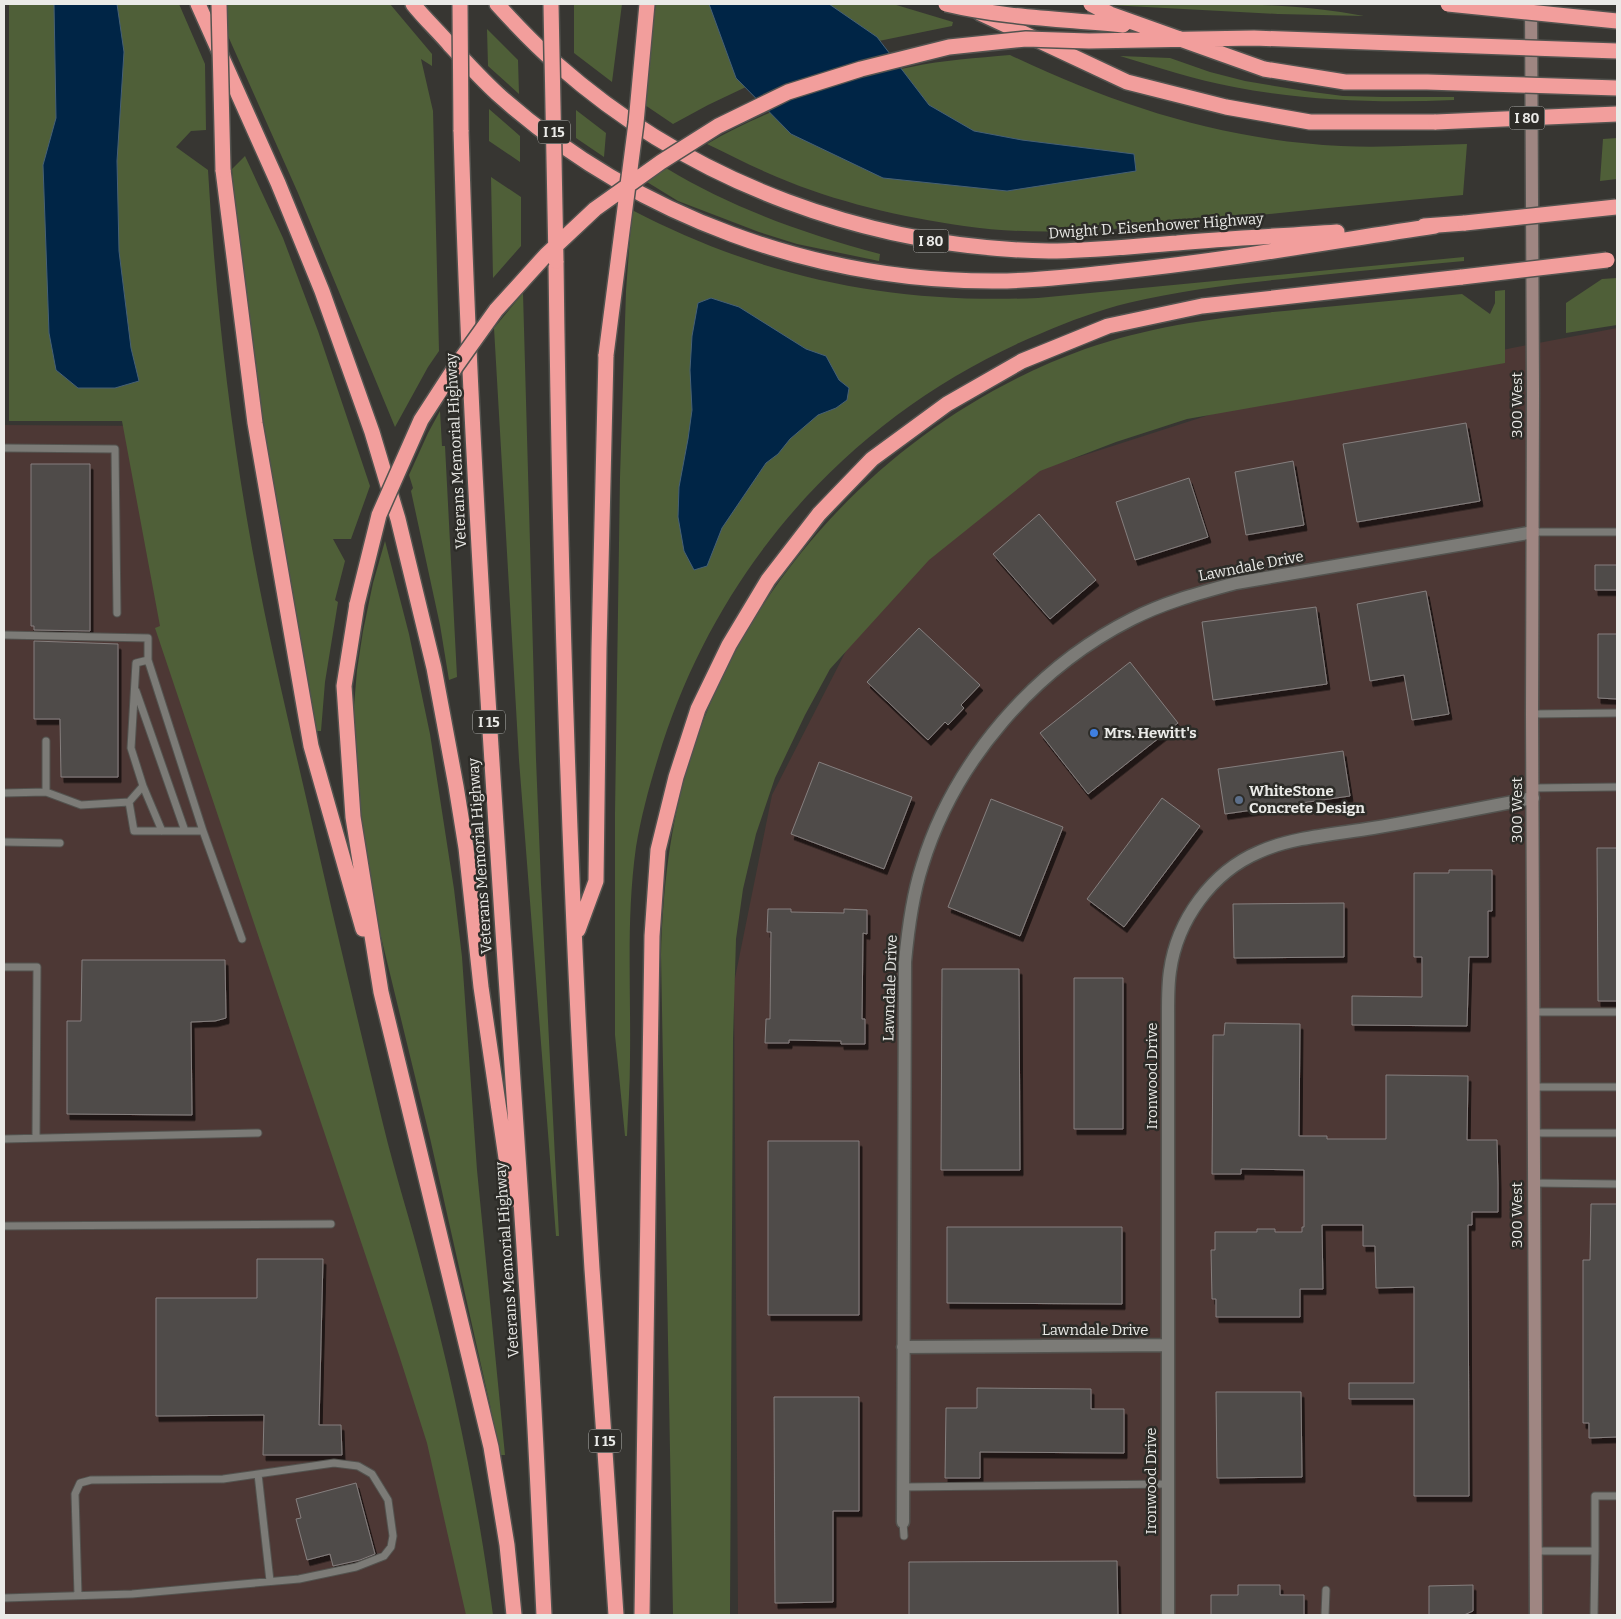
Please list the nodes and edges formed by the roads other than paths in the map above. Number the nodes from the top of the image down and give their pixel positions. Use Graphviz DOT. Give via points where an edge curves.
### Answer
graph roads {
  1 [pos="198,4"];
  2 [pos="220,4"];
  3 [pos="413,4"];
  4 [pos="460,4"];
  5 [pos="497,4"];
  6 [pos="551,4"];
  7 [pos="647,4"];
  8 [pos="946,4"];
  9 [pos="960,4"];
  10 [pos="1090,4"];
  11 [pos="1448,4"];
  12 [pos="1530,4"];
  13 [pos="1617,21"];
  14 [pos="1254,38"];
  15 [pos="1617,51"];
  16 [pos="1617,88"];
  17 [pos="1617,114"];
  18 [pos="1617,207"];
  19 [pos="1435,226"];
  20 [pos="1612,259"];
  21 [pos="4,448"];
  22 [pos="1534,532"];
  23 [pos="1617,532"];
  24 [pos="117,614"];
  25 [pos="4,635"];
  26 [pos="148,660"];
  27 [pos="135,689"];
  28 [pos="1617,713"];
  29 [pos="1532,714"];
  30 [pos="46,741"];
  31 [pos="143,786"];
  32 [pos="1617,787"];
  33 [pos="46,792"];
  34 [pos="4,793"];
  35 [pos="1533,793"];
  36 [pos="129,802"];
  37 [pos="162,831"];
  38 [pos="185,831"];
  39 [pos="202,831"];
  40 [pos="4,842"];
  41 [pos="60,843"];
  42 [pos="575,938"];
  43 [pos="242,939"];
  44 [pos="4,967"];
  45 [pos="381,992"];
  46 [pos="1533,1012"];
  47 [pos="1617,1012"];
  48 [pos="1534,1086"];
  49 [pos="1617,1087"];
  50 [pos="258,1133"];
  51 [pos="1533,1133"];
  52 [pos="1617,1133"];
  53 [pos="36,1138"];
  54 [pos="4,1139"];
  55 [pos="1534,1183"];
  56 [pos="1617,1184"];
  57 [pos="331,1224"];
  58 [pos="4,1226"];
  59 [pos="529,1314"];
  60 [pos="1168,1346"];
  61 [pos="903,1347"];
  62 [pos="258,1474"];
  63 [pos="1168,1484"];
  64 [pos="903,1487"];
  65 [pos="1617,1496"];
  66 [pos="903,1522"];
  67 [pos="904,1536"];
  68 [pos="1536,1551"];
  69 [pos="1595,1551"];
  70 [pos="270,1581"];
  71 [pos="1326,1590"];
  72 [pos="78,1596"];
  73 [pos="4,1598"];
  74 [pos="514,1615"];
  75 [pos="544,1615"];
  76 [pos="616,1615"];
  77 [pos="642,1615"];
  78 [pos="1168,1615"];
  79 [pos="1325,1615"];
  80 [pos="1536,1615"];
  81 [pos="1594,1615"];
  1 -- 59 [label="highway" via="278,182 343,347 375,441 420,607 458,795 481,987"];
  2 -- 45 [label="highway, bridge" via="223,170 255,423 311,746"];
  3 -- 19 [label="highway" via="500,96 543,132 595,167 647,198 703,224 762,246 825,262 878,273 938,279 1030,280 1181,265"];
  4 -- 59 [label="highway, Veterans Memorial Highway / I 15, bridge" via="471,425"];
  5 -- 19 [label="highway, Dwight D. Eisenhower Highway / I 80" via="559,66 664,142 756,190 871,228 959,245 1050,251"];
  6 -- 42 [label="highway, I 15, bridge" via="561,528"];
  7 -- 42 [label="highway, bridge" via="636,123 606,354 596,881"];
  8 -- 14 [label="highway, bridge" via="1018,16"];
  9 -- 17 [label="highway, I 80, bridge" via="1127,82 1226,107 1310,122 1436,122"];
  10 -- 16 [label="highway, bridge" via="1264,69 1336,80"];
  11 -- 13 [label="highway, bridge"];
  12 -- 22 [label="main road, 300 West"];
  14 -- 15 [label="highway, bridge"];
  14 -- 45 [label="highway, bridge" via="1026,39 949,47 861,69 788,92 718,126 595,209 546,255 496,310 421,420 379,515 357,604 344,686 353,817"];
  18 -- 19 [label="highway, Dwight D. Eisenhower Highway / I 80, bridge"];
  20 -- 77 [label="highway, bridge" via="1202,306 1108,326 1022,361 947,404 872,459 819,514 768,580 729,646 698,709 676,777 658,850 652,936"];
  21 -- 24 [label="lane" via="115,448"];
  22 -- 23 [label="lane"];
  22 -- 29 [label="main road, 300 West"];
  22 -- 61 [label="street, Lawndale Drive" via="1236,584 1151,610 1092,642 1056,669 986,741 955,788 940,819 922,865 908,928 905,962"];
  25 -- 26 [label="lane" via="148,638"];
  26 -- 27 [label="lane" via="136,663"];
  26 -- 39 [label="lane"];
  27 -- 31 [label="lane" via="131,748"];
  27 -- 38 [label="lane"];
  28 -- 29 [label="lane"];
  29 -- 35 [label="main road, 300 West"];
  30 -- 33 [label="lane"];
  31 -- 36 [label="lane"];
  31 -- 37 [label="lane"];
  32 -- 35 [label="lane"];
  33 -- 34 [label="lane"];
  33 -- 36 [label="lane" via="81,805"];
  35 -- 46 [label="main road, 300 West"];
  35 -- 60 [label="street, Ironwood Drive" via="1375,828 1303,839 1260,851 1232,866 1196,904 1179,936 1170,970"];
  36 -- 37 [label="lane" via="134,832"];
  37 -- 38 [label="lane"];
  38 -- 39 [label="lane"];
  39 -- 43 [label="lane"];
  40 -- 41 [label="lane"];
  42 -- 76 [label="highway, I 15"];
  44 -- 53 [label="lane" via="37,967"];
  45 -- 74 [label="highway" via="491,1447 507,1545"];
  46 -- 47 [label="lane"];
  46 -- 48 [label="main road, 300 West"];
  48 -- 49 [label="lane"];
  48 -- 51 [label="main road, 300 West"];
  50 -- 53 [label="lane"];
  51 -- 52 [label="lane"];
  51 -- 55 [label="main road, 300 West"];
  53 -- 54 [label="lane"];
  55 -- 56 [label="lane"];
  55 -- 68 [label="main road, 300 West"];
  57 -- 58 [label="lane"];
  59 -- 75 [label="highway, Veterans Memorial Highway / I 15"];
  60 -- 61 [label="street, Lawndale Drive"];
  60 -- 63 [label="street, Ironwood Drive"];
  61 -- 64 [label="street, Lawndale Drive"];
  62 -- 70 [label="lane"];
  62 -- 70 [label="lane" via="334,1463 358,1466 372,1474 388,1500 393,1536 391,1547 384,1556 356,1567 299,1579"];
  62 -- 72 [label="lane" via="223,1479 91,1480 80,1483 76,1494"];
  63 -- 64 [label="lane"];
  63 -- 78 [label="street, Ironwood Drive"];
  64 -- 66 [label="street, Lawndale Drive"];
  65 -- 69 [label="lane" via="1595,1496"];
  66 -- 67 [label="lane"];
  68 -- 69 [label="lane"];
  68 -- 80 [label="main road, 300 West"];
  69 -- 81 [label="lane"];
  70 -- 72 [label="lane"];
  71 -- 79 [label="lane"];
  72 -- 73 [label="lane"];
}
